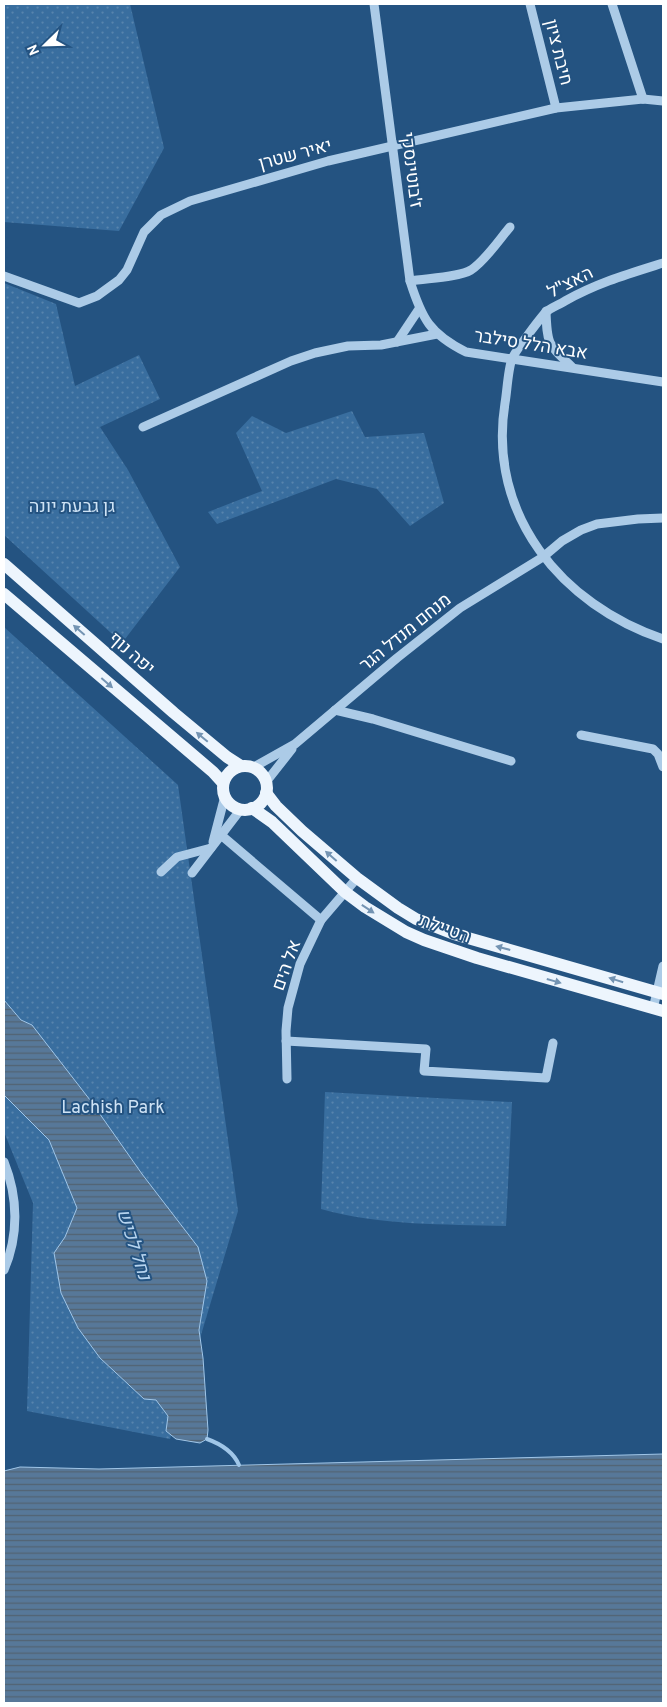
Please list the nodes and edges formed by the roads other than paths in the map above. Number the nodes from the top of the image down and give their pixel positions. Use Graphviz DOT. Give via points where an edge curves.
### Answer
graph roads {
  1 [pos="374,4"];
  2 [pos="530,4"];
  3 [pos="612,4"];
  4 [pos="643,99"];
  5 [pos="663,101"];
  6 [pos="556,108"];
  7 [pos="392,146"];
  8 [pos="510,226"];
  9 [pos="663,264"];
  10 [pos="4,276"];
  11 [pos="410,282"];
  12 [pos="419,309"];
  13 [pos="546,312"];
  14 [pos="437,334"];
  15 [pos="397,342"];
  16 [pos="512,359"];
  17 [pos="572,367"];
  18 [pos="663,382"];
  19 [pos="144,427"];
  20 [pos="663,518"];
  21 [pos="543,557"];
  22 [pos="4,564"];
  23 [pos="4,594"];
  24 [pos="663,639"];
  25 [pos="335,710"];
  26 [pos="581,735"];
  27 [pos="295,744"];
  28 [pos="511,761"];
  29 [pos="241,766"];
  30 [pos="663,767"];
  31 [pos="254,768"];
  32 [pos="223,783"];
  33 [pos="266,788"];
  34 [pos="225,796"];
  35 [pos="247,809"];
  36 [pos="221,835"];
  37 [pos="211,848"];
  38 [pos="161,872"];
  39 [pos="192,873"];
  40 [pos="357,878"];
  41 [pos="345,892"];
  42 [pos="321,920"];
  43 [pos="663,966"];
  44 [pos="660,993"];
  45 [pos="658,1010"];
  46 [pos="286,1041"];
  47 [pos="553,1043"];
  48 [pos="287,1079"];
  49 [pos="4,1162"];
  50 [pos="4,1270"];
  1 -- 7 [label="street, ז'בוטינסקי"];
  2 -- 6 [label="street, חיבת ציון"];
  3 -- 4 [label="street"];
  4 -- 5 [label="street, יאיר שטרן"];
  4 -- 6 [label="street, יאיר שטרן"];
  6 -- 7 [label="street, יאיר שטרן"];
  7 -- 10 [label="street, יאיר שטרן" via="215,193 167,211 144,232 119,280 97,296 79,303"];
  7 -- 11 [label="street, ז'בוטינסקי"];
  8 -- 11 [label="street" via="470,270"];
  9 -- 13 [label="street, האצ\"ל" via="589,288"];
  11 -- 12 [label="street, ז'בוטינסקי"];
  12 -- 14 [label="street, ז'בוטינסקי"];
  12 -- 15 [label="street"];
  13 -- 16 [label="street, האצ\"ל"];
  13 -- 17 [label="street" via="548,341"];
  14 -- 15 [label="street"];
  14 -- 16 [label="street, אבא הלל סילבר" via="466,352"];
  15 -- 19 [label="street" via="348,346 291,361"];
  16 -- 17 [label="street, אבא הלל סילבר"];
  16 -- 21 [label="street" via="504,412 505,466 518,510"];
  17 -- 18 [label="street, אבא הלל סילבר"];
  20 -- 21 [label="street, מנחם מנדל הגר" via="597,524 562,541"];
  21 -- 24 [label="street" via="570,586 594,605 641,632"];
  21 -- 25 [label="street, מנחם מנדל הגר" via="460,608"];
  29 -- 22 [label="main road, יפה נוף, one-way" via="174,713"];
  23 -- 32 [label="main road, one-way"];
  25 -- 27 [label="street, מנחם מנדל הגר"];
  25 -- 28 [label="street"];
  26 -- 30 [label="street" via="653,749"];
  27 -- 31 [label="street"];
  27 -- 33 [label="street"];
  29 -- 31 [label="main road"];
  29 -- 32 [label="main road" via="229,772"];
  31 -- 33 [label="main road" via="259,771"];
  32 -- 34 [label="main road"];
  33 -- 35 [label="main road" via="260,803"];
  40 -- 33 [label="main road, הטיילת, one-way" via="276,806"];
  34 -- 35 [label="main road" via="231,805"];
  34 -- 37 [label="street"];
  35 -- 36 [label="street"];
  35 -- 41 [label="main road, הטיילת" via="272,822"];
  36 -- 37 [label="street"];
  36 -- 42 [label="street"];
  37 -- 38 [label="street" via="177,858"];
  37 -- 39 [label="street"];
  40 -- 41 [label="street, אל הים"];
  44 -- 40 [label="main road, הטיילת, one-way" via="434,927 398,908"];
  41 -- 42 [label="street, אל הים"];
  41 -- 45 [label="main road, הטיילת, one-way" via="389,922 424,940"];
  42 -- 46 [label="street, אל הים" via="300,964 288,1008"];
  43 -- 44 [label="street"];
  44 -- 45 [label="street"];
  46 -- 47 [label="street" via="426,1049 424,1071 546,1078"];
  46 -- 48 [label="street, אל הים"];
  49 -- 50 [label="street" via="13,1190 15,1216 13,1242"];
}
